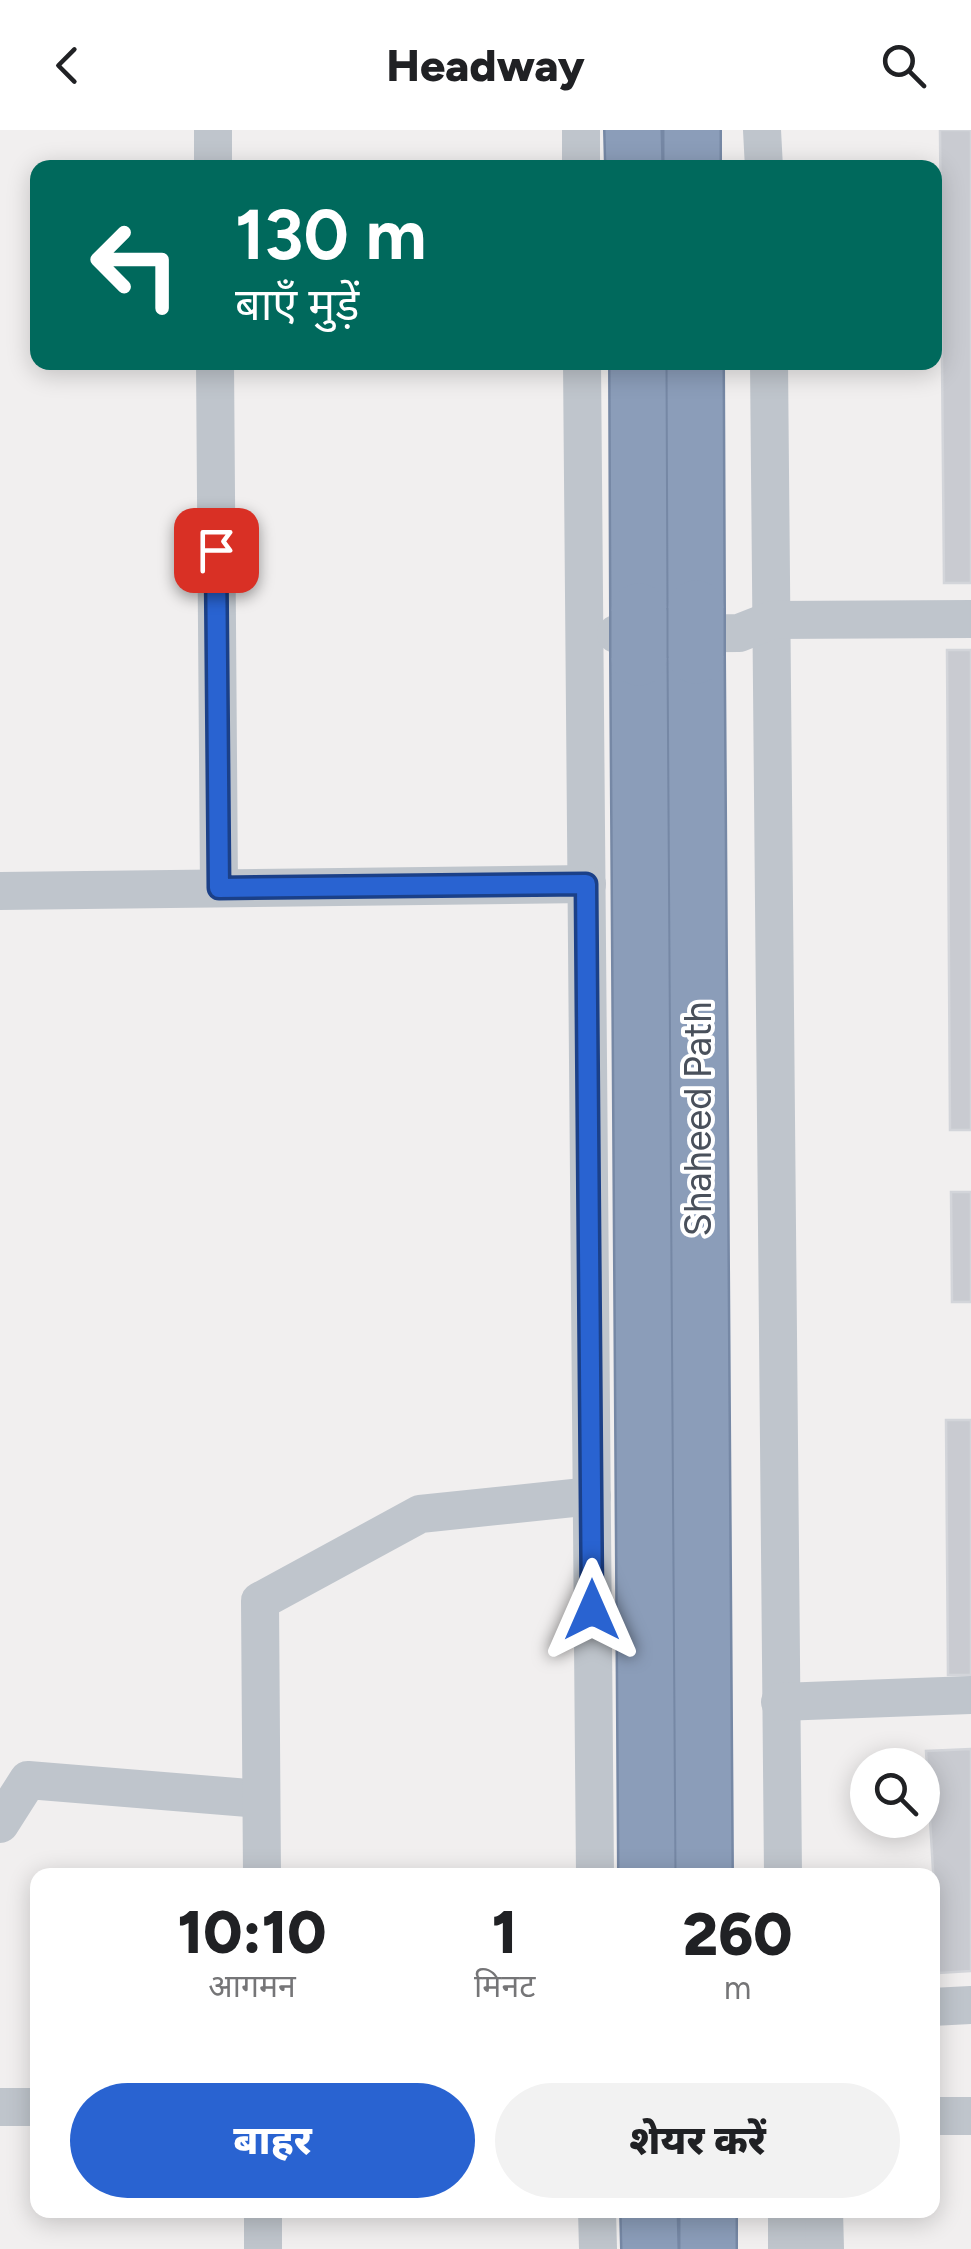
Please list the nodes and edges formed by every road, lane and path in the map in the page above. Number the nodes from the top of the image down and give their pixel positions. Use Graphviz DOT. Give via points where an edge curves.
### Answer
graph roads {
  1 [pos="213,130"];
  2 [pos="580,130"];
  3 [pos="633,130"];
  4 [pos="692,130"];
  5 [pos="762,130"];
  6 [pos="214,160"];
  7 [pos="581,160"];
  8 [pos="634,160"];
  9 [pos="692,160"];
  10 [pos="764,160"];
  11 [pos="215,370"];
  12 [pos="582,370"];
  13 [pos="638,370"];
  14 [pos="695,370"];
  15 [pos="770,370"];
  16 [pos="772,620"];
  17 [pos="971,620"];
  18 [pos="584,635"];
  19 [pos="586,884"];
  20 [pos="219,888"];
  21 [pos="0,891"];
  22 [pos="592,1496"];
  23 [pos="971,1695"];
  24 [pos="780,1702"];
  25 [pos="261,1799"];
  26 [pos="0,1824"];
  27 [pos="262,1868"];
  28 [pos="595,1868"];
  29 [pos="646,1868"];
  30 [pos="704,1868"];
  31 [pos="783,1868"];
  32 [pos="971,2005"];
  33 [pos="940,2007"];
  34 [pos="30,2106"];
  35 [pos="0,2107"];
  36 [pos="940,2116"];
  37 [pos="971,2116"];
  38 [pos="263,2218"];
  39 [pos="597,2218"];
  40 [pos="649,2218"];
  41 [pos="708,2218"];
  42 [pos="786,2218"];
  43 [pos="824,2218"];
  44 [pos="264,2249"];
  45 [pos="598,2249"];
  46 [pos="650,2249"];
  47 [pos="708,2249"];
  48 [pos="787,2249"];
  49 [pos="825,2249"];
  1 -- 6 [label="street"];
  2 -- 7 [label="street"];
  3 -- 8 [label="highway"];
  4 -- 9 [label="highway"];
  5 -- 10 [label="street"];
  11 -- 20 [label="street"];
  12 -- 18 [label="street"];
  13 -- 29 [label="highway, Shaheed Path"];
  14 -- 30 [label="highway, Shaheed Path"];
  15 -- 16 [label="street"];
  16 -- 17 [label="street"];
  16 -- 18 [label="street" via="739,632"];
  16 -- 24 [label="street"];
  18 -- 19 [label="street"];
  19 -- 20 [label="street"];
  19 -- 22 [label="street"];
  20 -- 21 [label="street"];
  22 -- 25 [label="street" via="420,1514 260,1601"];
  22 -- 28 [label="street"];
  23 -- 24 [label="street"];
  24 -- 31 [label="street"];
  25 -- 26 [label="street" via="28,1780"];
  25 -- 27 [label="street"];
  32 -- 33 [label="street"];
  34 -- 35 [label="street"];
  36 -- 37 [label="street"];
  38 -- 44 [label="street"];
  39 -- 45 [label="street"];
  40 -- 46 [label="highway"];
  41 -- 47 [label="highway"];
  42 -- 48 [label="street"];
  43 -- 49 [label="street"];
}
